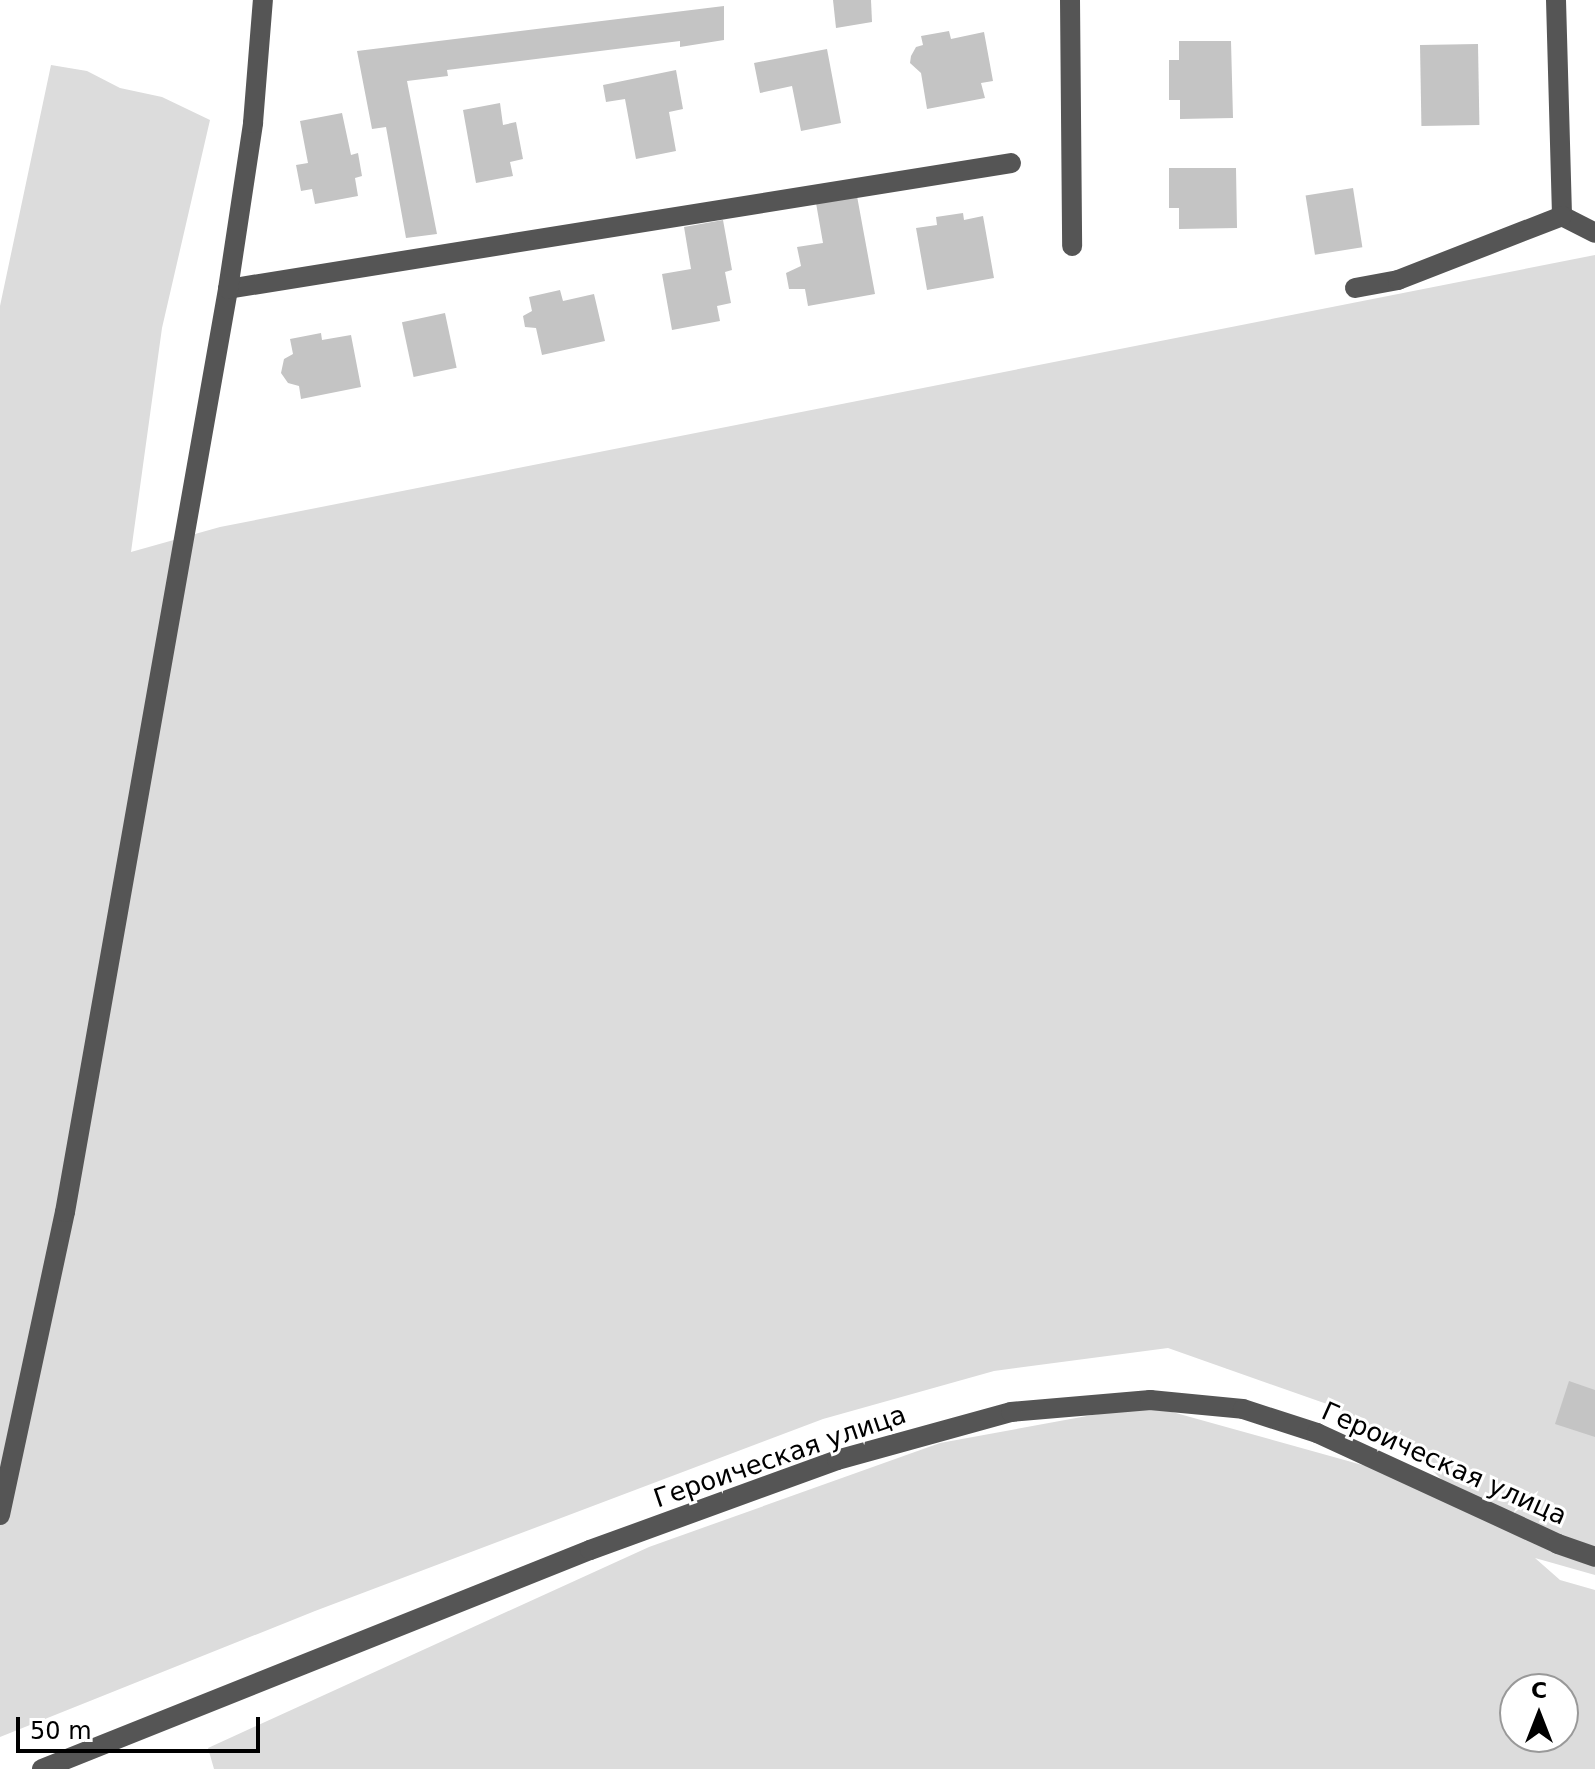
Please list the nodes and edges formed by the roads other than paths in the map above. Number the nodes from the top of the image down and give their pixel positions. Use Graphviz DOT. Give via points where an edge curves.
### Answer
graph roads {
  1 [pos="263,0"];
  2 [pos="1070,0"];
  3 [pos="1556,0"];
  4 [pos="1011,163"];
  5 [pos="1562,216"];
  6 [pos="1595,233"];
  7 [pos="1072,246"];
  8 [pos="1355,288"];
  9 [pos="228,289"];
  10 [pos="0,1515"];
  11 [pos="1595,1557"];
  12 [pos="42,1769"];
  1 -- 9 [label="street" via="253,123"];
  2 -- 7 [label="street"];
  3 -- 5 [label="street"];
  4 -- 9 [label="street"];
  5 -- 6 [label="street"];
  5 -- 8 [label="street" via="1398,280"];
  9 -- 10 [label="street" via="65,1212"];
  11 -- 12 [label="street, Героическая улица" via="1317,1433 1243,1409 1150,1400 1011,1412 837,1460 590,1550"];
}
